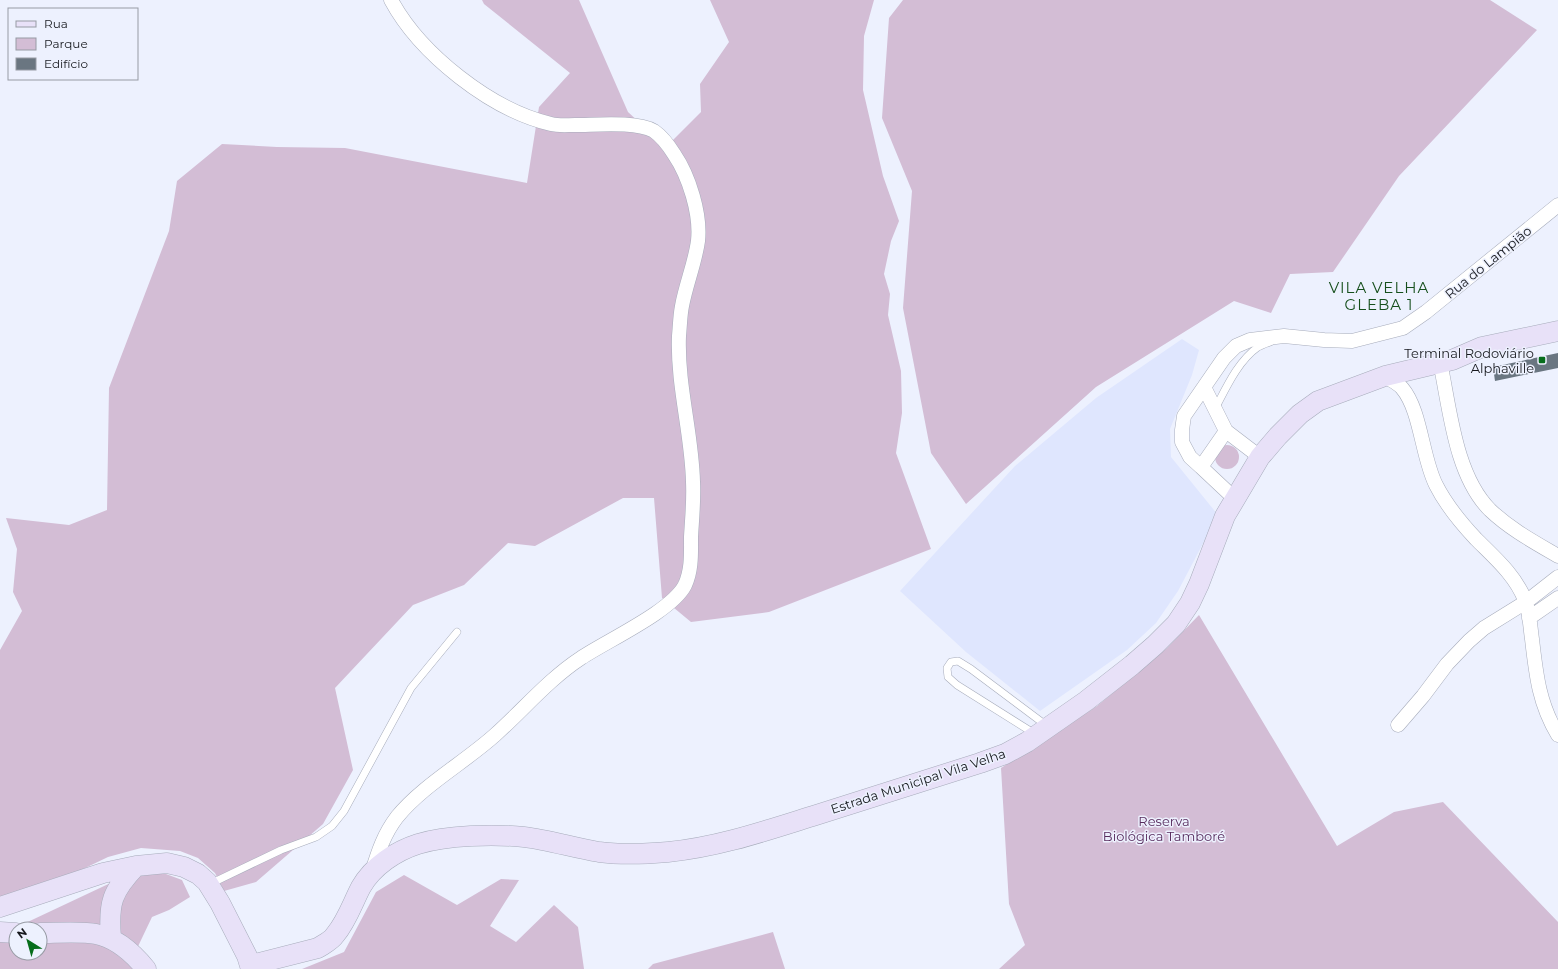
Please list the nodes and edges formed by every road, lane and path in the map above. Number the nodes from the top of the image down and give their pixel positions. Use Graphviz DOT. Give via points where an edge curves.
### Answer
graph roads {
  1 [pos="391,0"];
  2 [pos="1558,205"];
  3 [pos="1558,331"];
  4 [pos="1284,336"];
  5 [pos="1440,362"];
  6 [pos="1385,376"];
  7 [pos="1204,387"];
  8 [pos="1215,410"];
  9 [pos="1226,431"];
  10 [pos="1260,457"];
  11 [pos="1201,467"];
  12 [pos="1234,498"];
  13 [pos="1558,556"];
  14 [pos="1558,577"];
  15 [pos="1558,598"];
  16 [pos="1526,602"];
  17 [pos="1529,618"];
  18 [pos="457,632"];
  19 [pos="1398,725"];
  20 [pos="1042,731"];
  21 [pos="1558,735"];
  22 [pos="136,866"];
  23 [pos="372,873"];
  24 [pos="208,885"];
  25 [pos="0,907"];
  26 [pos="48,933"];
  27 [pos="110,938"];
  28 [pos="251,967"];
  29 [pos="146,969"];
  1 -- 23 [label="street" via="416,38 449,70 519,113 554,126 617,124 639,127 654,132 675,154 692,190 698,221 698,237 682,306 679,338 680,371 693,481 690,568 685,585 674,600 579,659 551,681 494,736 411,802 396,818 382,842"];
  2 -- 4 [label="street, Rua do Lampião" via="1403,328 1352,341"];
  3 -- 5 [label="main road, Estrada Municipal Vila Velha" via="1482,347 1452,360"];
  4 -- 7 [label="street, Rua do Lampião" via="1250,340 1236,346 1224,358"];
  4 -- 8 [label="lane" via="1258,347 1244,362 1229,382"];
  5 -- 6 [label="main road, Estrada Municipal Vila Velha"];
  5 -- 13 [label="street" via="1458,448 1472,486 1490,510 1506,524"];
  6 -- 10 [label="main road, Estrada Municipal Vila Velha" via="1318,401 1300,414"];
  6 -- 16 [label="street" via="1402,388 1411,403 1436,486 1460,520 1510,574"];
  7 -- 8 [label="street"];
  7 -- 11 [label="street, Rua do Lampião" via="1184,416 1182,430 1182,442 1186,450"];
  8 -- 9 [label="street"];
  9 -- 10 [label="street"];
  9 -- 11 [label="street"];
  10 -- 12 [label="main road, Estrada Municipal Vila Velha"];
  11 -- 12 [label="street, Rua do Lampião"];
  12 -- 20 [label="main road, Estrada Municipal Vila Velha" via="1214,540 1199,584 1176,624 1132,665"];
  14 -- 16 [label="street"];
  15 -- 17 [label="street"];
  16 -- 17 [label="street"];
  16 -- 19 [label="street" via="1484,628 1469,641"];
  17 -- 21 [label="street" via="1540,693"];
  18 -- 24 [label="lane" via="411,688 344,811 332,826 316,837 280,850"];
  20 -- 20 [label="lane" via="957,685 948,677 947,668 951,662 958,661 971,669"];
  20 -- 23 [label="main road, Estrada Municipal Vila Velha" via="1005,754 980,763 750,835 698,848 631,854 599,852 523,837 447,838 398,852"];
  22 -- 24 [label="main road" via="167,863 184,867 198,874"];
  22 -- 25 [label="main road" via="103,873"];
  22 -- 27 [label="main road" via="114,895 109,918"];
  23 -- 28 [label="main road, Estrada Municipal Vila Velha" via="362,885 341,927 326,943 318,948"];
  24 -- 28 [label="main road" via="220,903"];
  26 -- 27 [label="main road" via="95,933"];
  27 -- 29 [label="main road" via="129,950"];
}
